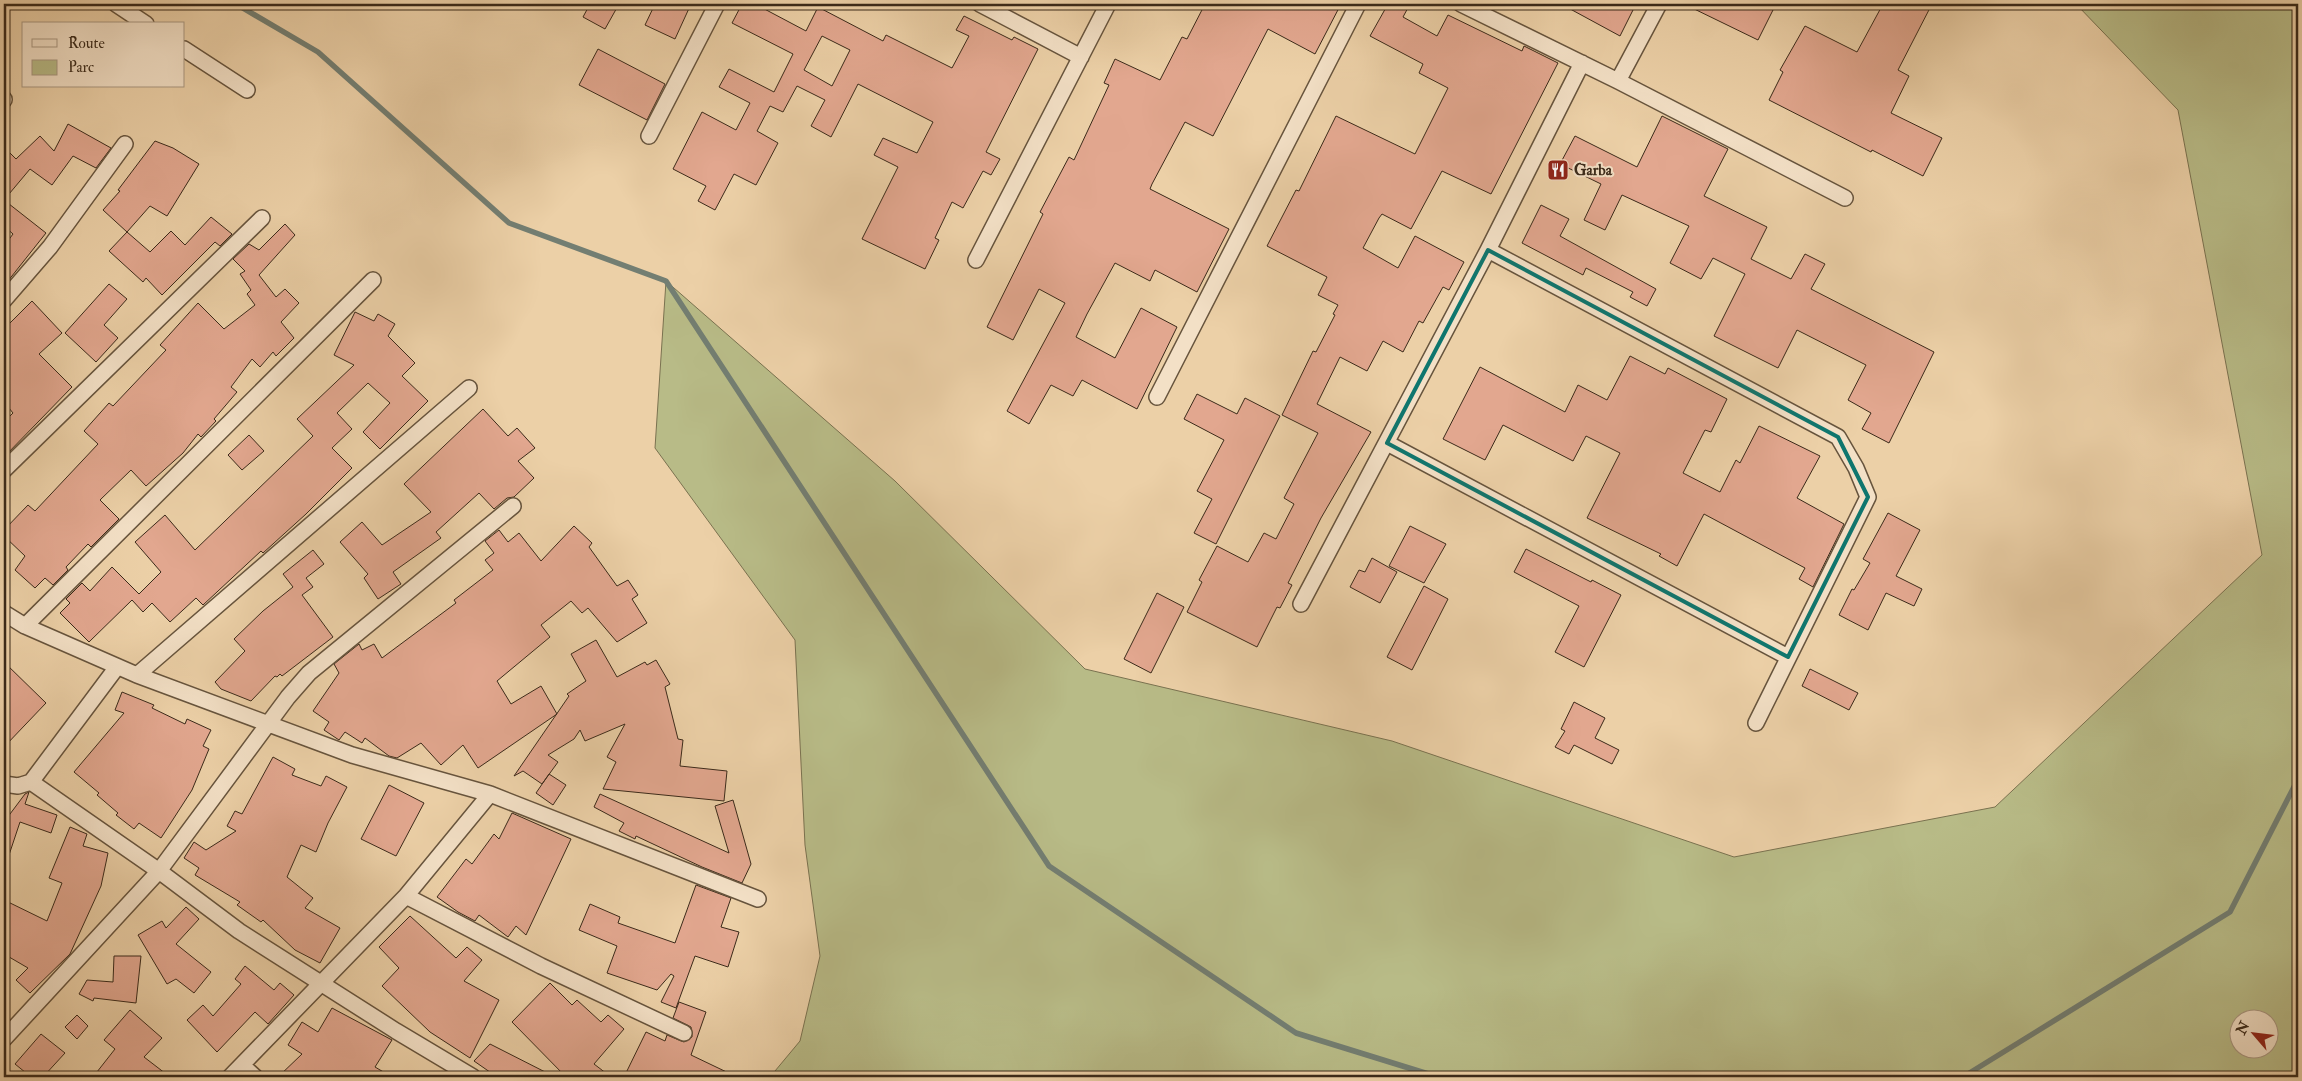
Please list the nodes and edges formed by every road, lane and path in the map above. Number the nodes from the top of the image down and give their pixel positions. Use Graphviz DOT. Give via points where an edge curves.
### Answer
graph roads {
  1 [pos="116,4"];
  2 [pos="716,4"];
  3 [pos="980,4"];
  4 [pos="1108,4"];
  5 [pos="1358,4"];
  6 [pos="1461,4"];
  7 [pos="1659,4"];
  8 [pos="143,22"];
  9 [pos="185,49"];
  10 [pos="1081,56"];
  11 [pos="1582,63"];
  12 [pos="1618,81"];
  13 [pos="247,90"];
  14 [pos="649,136"];
  15 [pos="125,144"];
  16 [pos="1845,198"];
  17 [pos="262,218"];
  18 [pos="1488,250"];
  19 [pos="976,260"];
  20 [pos="373,280"];
  21 [pos="4,300"];
  22 [pos="469,388"];
  23 [pos="1156,397"];
  24 [pos="1387,443"];
  25 [pos="4,470"];
  26 [pos="513,506"];
  27 [pos="1301,604"];
  28 [pos="12,622"];
  29 [pos="1788,657"];
  30 [pos="117,667"];
  31 [pos="137,676"];
  32 [pos="1756,723"];
  33 [pos="268,725"];
  34 [pos="31,782"];
  35 [pos="4,784"];
  36 [pos="490,794"];
  37 [pos="159,871"];
  38 [pos="406,896"];
  39 [pos="758,899"];
  40 [pos="320,984"];
  41 [pos="684,1033"];
  42 [pos="4,1039"];
  43 [pos="243,1066"];
  44 [pos="230,1077"];
  45 [pos="255,1077"];
  46 [pos="473,1077"];
  1 -- 8 [label="street"];
  2 -- 14 [label="street"];
  3 -- 10 [label="street"];
  4 -- 10 [label="street"];
  5 -- 23 [label="street"];
  6 -- 11 [label="street"];
  7 -- 12 [label="street"];
  9 -- 13 [label="street"];
  10 -- 19 [label="street"];
  11 -- 12 [label="street"];
  11 -- 18 [label="street"];
  12 -- 16 [label="street"];
  15 -- 21 [label="street" via="50,248"];
  17 -- 25 [label="street"];
  18 -- 24 [label="street"];
  18 -- 29 [label="street" via="1838,437 1868,497"];
  20 -- 28 [label="street"];
  22 -- 31 [label="street"];
  24 -- 27 [label="street"];
  24 -- 29 [label="street"];
  26 -- 33 [label="street" via="309,673"];
  28 -- 30 [label="street"];
  29 -- 32 [label="street"];
  30 -- 31 [label="street"];
  30 -- 34 [label="street"];
  31 -- 33 [label="street"];
  33 -- 36 [label="street" via="393,767"];
  33 -- 37 [label="street"];
  34 -- 35 [label="street" via="18,786"];
  34 -- 37 [label="street"];
  36 -- 38 [label="street"];
  36 -- 39 [label="street"];
  37 -- 40 [label="street" via="240,931"];
  37 -- 42 [label="street"];
  38 -- 40 [label="street"];
  38 -- 41 [label="street" via="542,966"];
  40 -- 43 [label="street"];
  40 -- 46 [label="street"];
  43 -- 44 [label="street"];
  43 -- 45 [label="street"];
}
